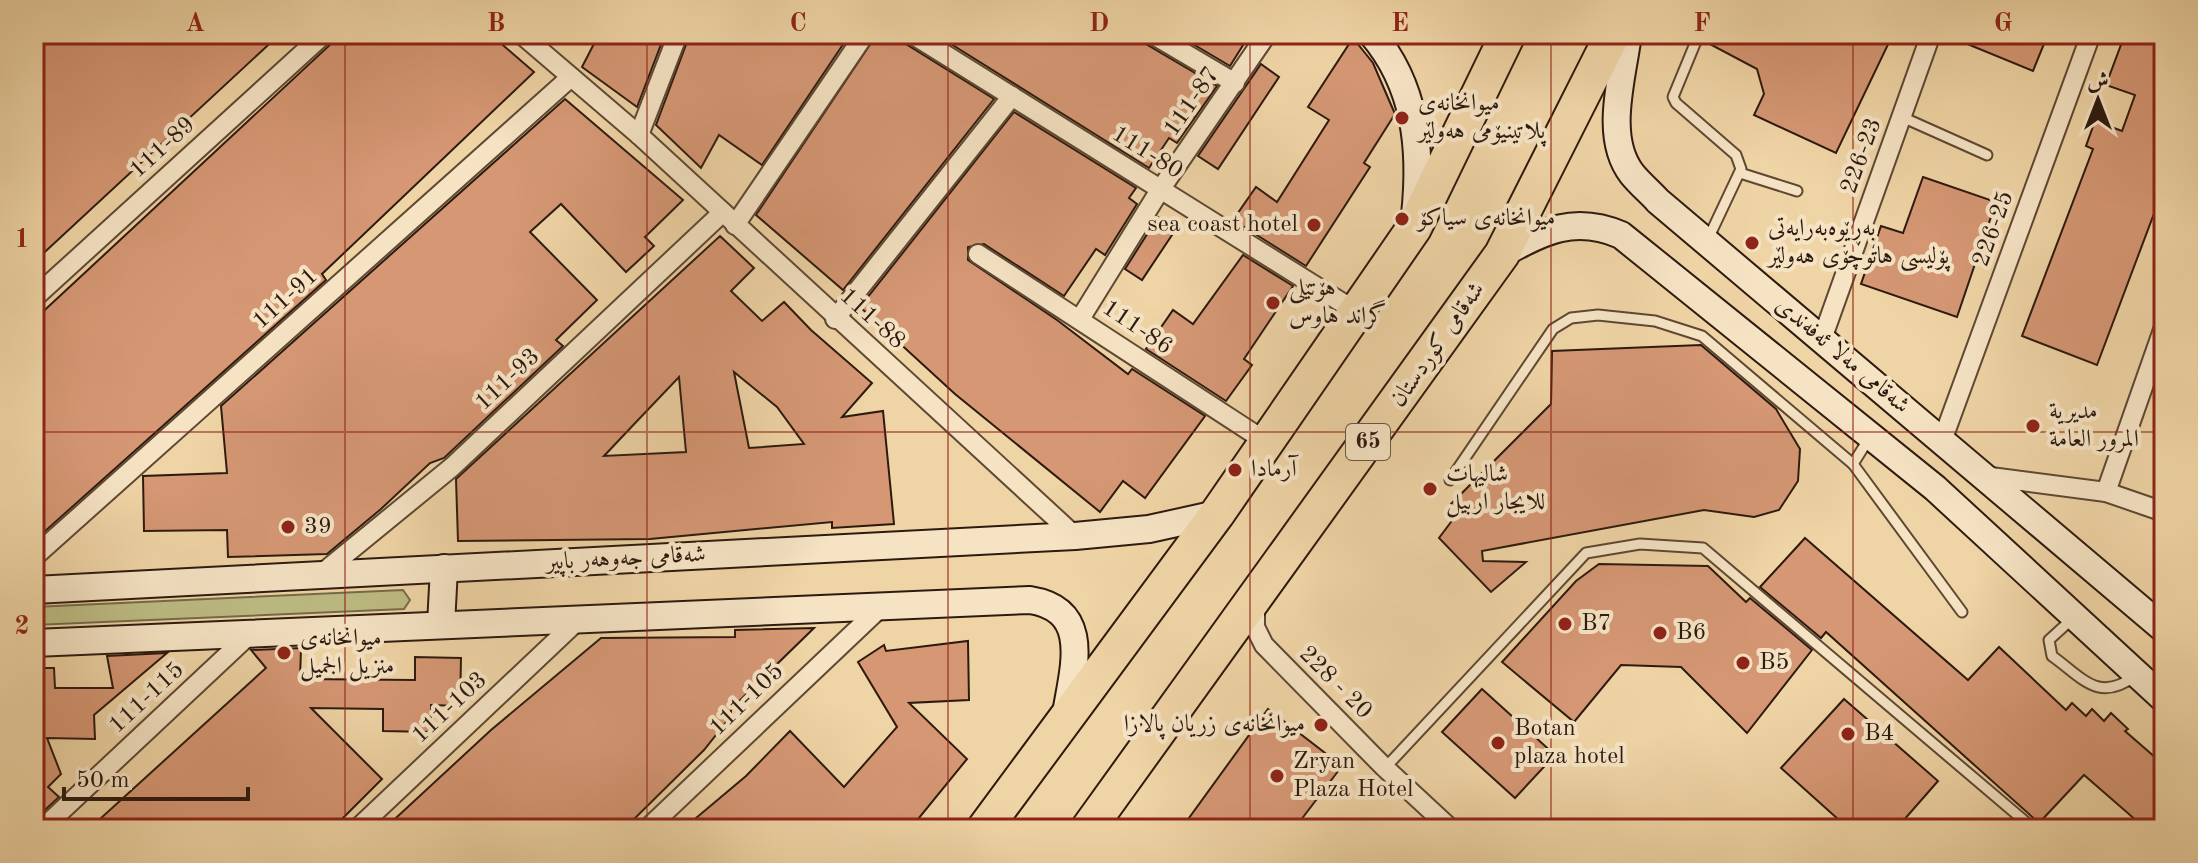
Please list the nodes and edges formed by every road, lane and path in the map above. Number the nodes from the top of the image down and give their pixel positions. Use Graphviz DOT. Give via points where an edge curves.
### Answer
graph roads {
  1 [pos="324,34"];
  2 [pos="521,34"];
  3 [pos="678,34"];
  4 [pos="865,34"];
  5 [pos="912,34"];
  6 [pos="1152,34"];
  7 [pos="1267,34"];
  8 [pos="1372,34"];
  9 [pos="1508,34"];
  10 [pos="1613,34"];
  11 [pos="1628,34"];
  12 [pos="1699,34"];
  13 [pos="1931,34"];
  14 [pos="2091,34"];
  15 [pos="571,77"];
  16 [pos="1235,83"];
  17 [pos="1012,96"];
  18 [pos="1902,117"];
  19 [pos="639,135"];
  20 [pos="1987,155"];
  21 [pos="1740,173"];
  22 [pos="1160,190"];
  23 [pos="1797,191"];
  24 [pos="728,219"];
  25 [pos="1414,228"];
  26 [pos="1707,242"];
  27 [pos="978,254"];
  28 [pos="1502,254"];
  29 [pos="34,298"];
  30 [pos="1357,312"];
  31 [pos="835,319"];
  32 [pos="1080,319"];
  33 [pos="2164,327"];
  34 [pos="1822,339"];
  35 [pos="1888,395"];
  36 [pos="1865,432"];
  37 [pos="1942,441"];
  38 [pos="1268,443"];
  39 [pos="1853,464"];
  40 [pos="1983,475"];
  41 [pos="1450,480"];
  42 [pos="2106,492"];
  43 [pos="2164,512"];
  44 [pos="1217,514"];
  45 [pos="1075,536"];
  46 [pos="34,557"];
  47 [pos="444,568"];
  48 [pos="320,575"];
  49 [pos="1262,588"];
  50 [pos="34,590"];
  51 [pos="881,607"];
  52 [pos="1962,612"];
  53 [pos="2074,616"];
  54 [pos="576,622"];
  55 [pos="441,625"];
  56 [pos="2164,629"];
  57 [pos="250,634"];
  58 [pos="34,643"];
  59 [pos="2137,674"];
  60 [pos="2164,699"];
  61 [pos="1066,714"];
  62 [pos="1385,768"];
  63 [pos="42,829"];
  64 [pos="357,829"];
  65 [pos="647,829"];
  66 [pos="984,829"];
  67 [pos="1088,829"];
  68 [pos="1451,829"];
  69 [pos="2034,829"];
  1 -- 29 [label="street, 111-89"];
  2 -- 15 [label="street, 111-88"];
  3 -- 19 [label="street"];
  4 -- 24 [label="street, 111-93"];
  5 -- 17 [label="street, 111-80"];
  6 -- 16 [label="street"];
  7 -- 16 [label="street, 111-87"];
  8 -- 25 [label="main road" via="1400,70 1412,114 1418,185"];
  9 -- 25 [label="highway"];
  10 -- 28 [label="highway, شەقامی کوردستان / 65"];
  11 -- 26 [label="main road, شەقامی مەلا ئەفەندی" via="1617,115 1623,156 1631,174"];
  12 -- 21 [label="lane" via="1674,100 1736,155"];
  13 -- 18 [label="street, 226-23"];
  14 -- 37 [label="street, 226-25"];
  15 -- 19 [label="street, 111-88"];
  15 -- 46 [label="street, 111-91"];
  16 -- 22 [label="street, 111-87"];
  17 -- 22 [label="street, 111-80"];
  17 -- 31 [label="street"];
  18 -- 20 [label="lane"];
  18 -- 34 [label="street, 226-23"];
  19 -- 24 [label="street, 111-88"];
  21 -- 23 [label="lane"];
  21 -- 26 [label="lane"];
  22 -- 30 [label="street, 111-80"];
  22 -- 32 [label="street, 111-87"];
  24 -- 31 [label="street, 111-88"];
  24 -- 48 [label="street, 111-93" via="452,467"];
  25 -- 30 [label="highway"];
  26 -- 34 [label="main road, شەقامی مەلا ئەفەندی"];
  27 -- 32 [label="street, 111-86"];
  28 -- 36 [label="main road, شەقامی مەلا ئەفەندی" via="1560,226 1586,224 1621,235"];
  28 -- 49 [label="highway, شەقامی کوردستان / 65"];
  30 -- 38 [label="highway"];
  31 -- 45 [label="street, 111-88"];
  32 -- 38 [label="street, 111-86"];
  33 -- 42 [label="street"];
  34 -- 35 [label="main road, شەقامی مەلا ئەفەندی"];
  35 -- 36 [label="main road"];
  35 -- 37 [label="main road, شەقامی مەلا ئەفەندی"];
  36 -- 39 [label="lane"];
  36 -- 53 [label="main road, شەقامی مەلا ئەفەندی" via="1935,488"];
  37 -- 40 [label="main road, شەقامی مەلا ئەفەندی"];
  38 -- 44 [label="highway"];
  39 -- 41 [label="lane" via="1702,336 1655,321 1598,315 1571,318 1553,329"];
  39 -- 52 [label="lane"];
  40 -- 42 [label="street"];
  40 -- 56 [label="main road, شەقامی مەلا ئەفەندی"];
  42 -- 43 [label="street"];
  44 -- 45 [label="main road, شەقامی جەوهەر باپیر" via="1149,529"];
  44 -- 61 [label="highway"];
  45 -- 47 [label="main road, شەقامی جەوهەر باپیر"];
  47 -- 48 [label="main road, شەقامی جەوهەر باپیر"];
  47 -- 55 [label="main road"];
  48 -- 50 [label="main road, شەقامی جەوهەر باپیر"];
  49 -- 62 [label="street, 228 - 20" via="1255,627 1274,656"];
  49 -- 67 [label="highway, شەقامی کوردستان / 65"];
  51 -- 54 [label="main road"];
  51 -- 61 [label="main road" via="1030,600 1049,605 1065,617 1076,645"];
  51 -- 65 [label="street, 111-105"];
  53 -- 59 [label="main road, شەقامی مەلا ئەفەندی"];
  53 -- 59 [label="lane" via="2049,640 2052,656 2098,689 2111,690"];
  54 -- 55 [label="main road"];
  54 -- 64 [label="street, 111-103"];
  55 -- 57 [label="main road"];
  57 -- 58 [label="main road"];
  57 -- 63 [label="street, 111-115"];
  59 -- 60 [label="main road, شەقامی مەلا ئەفەندی"];
  61 -- 66 [label="highway"];
  62 -- 68 [label="street, 228 - 20"];
  62 -- 69 [label="lane" via="1586,553 1671,544 1703,548"];
}
